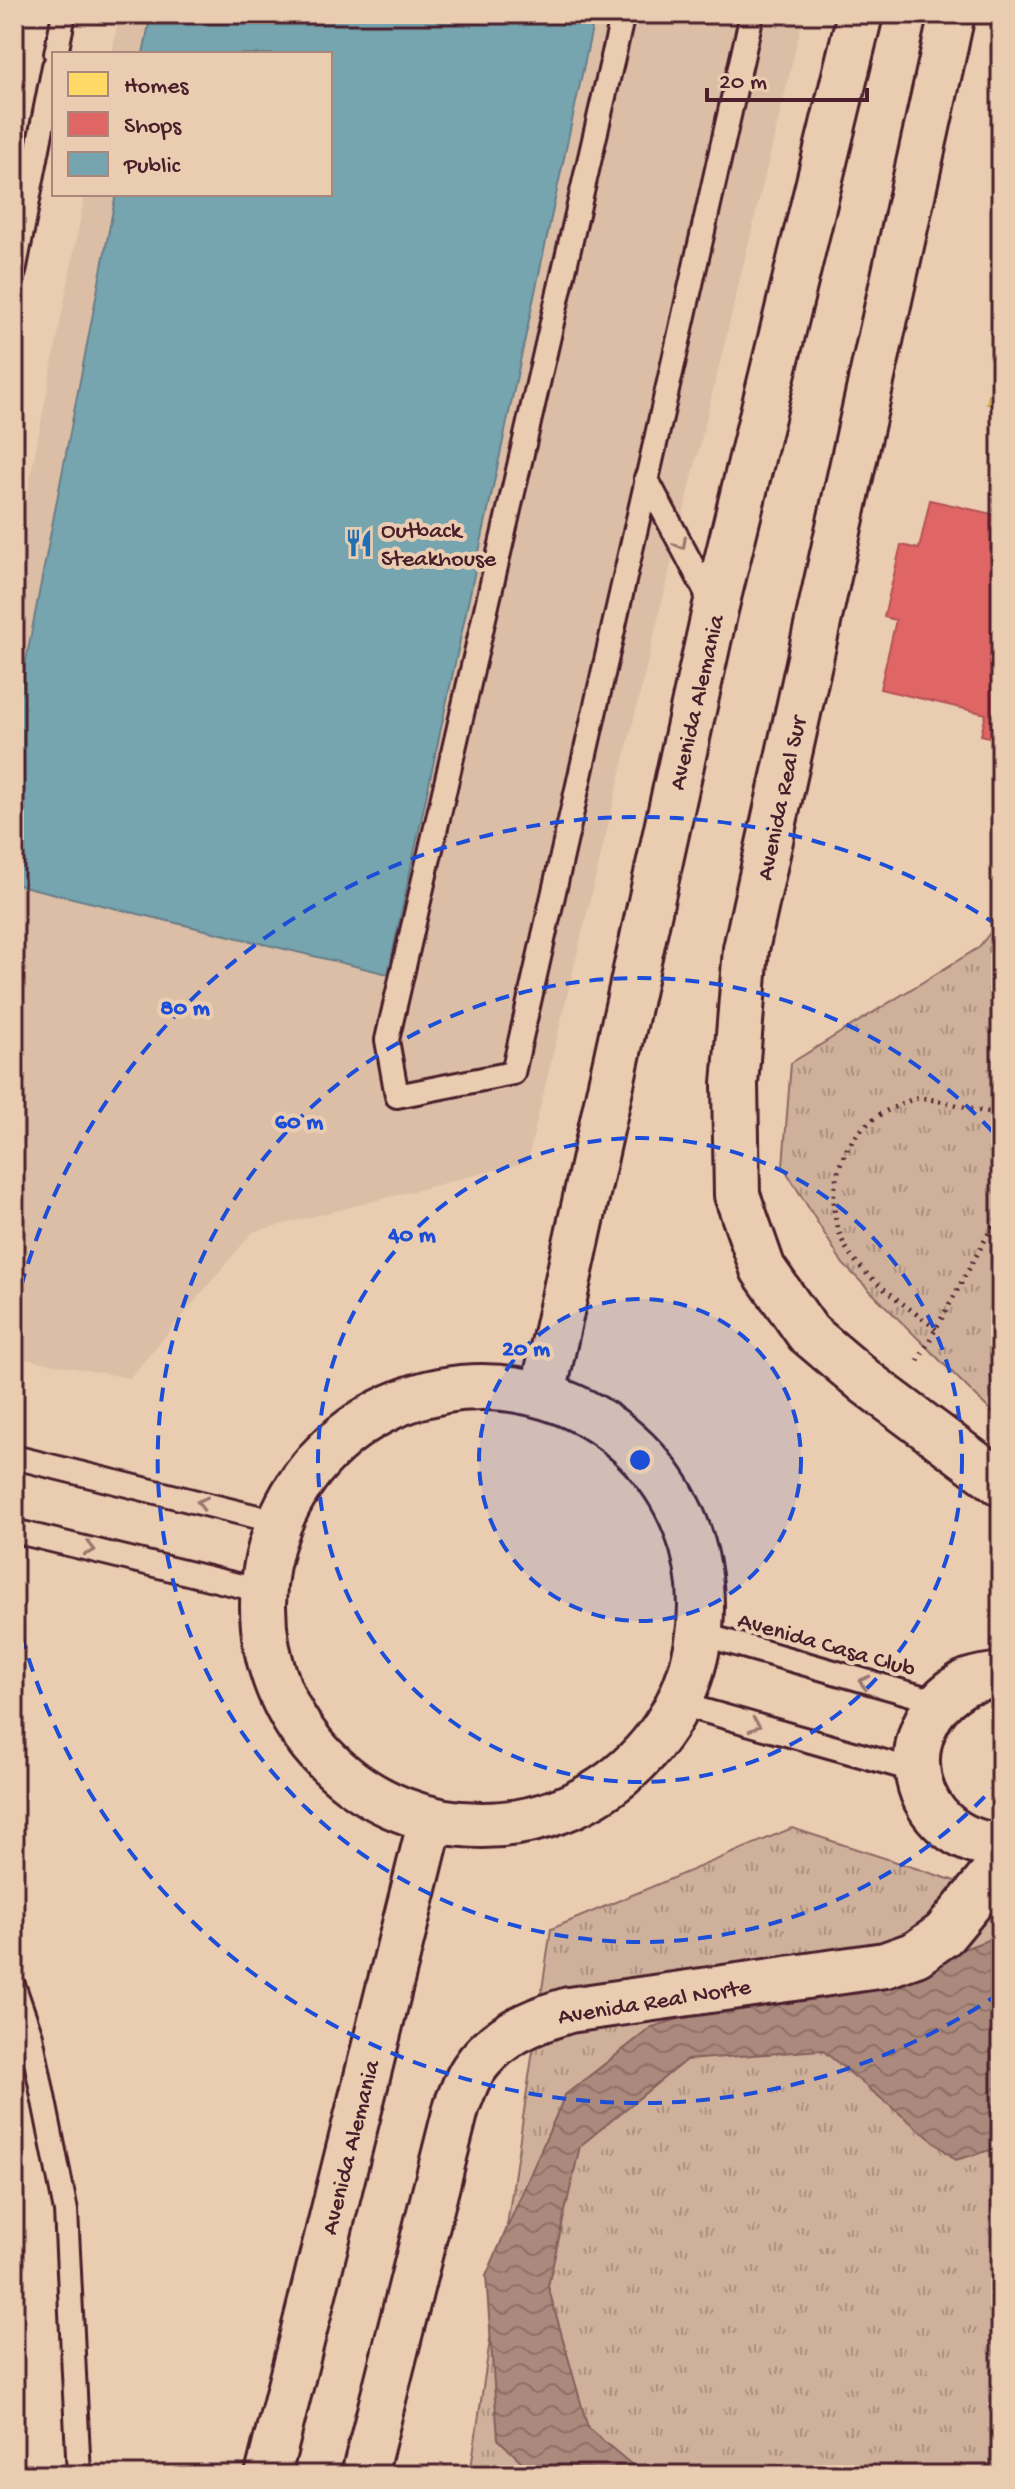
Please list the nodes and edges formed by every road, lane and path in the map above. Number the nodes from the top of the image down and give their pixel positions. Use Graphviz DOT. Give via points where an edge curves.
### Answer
graph roads {
  1 [pos="64,14"];
  2 [pos="623,14"];
  3 [pos="752,14"];
  4 [pos="860,14"];
  5 [pos="952,14"];
  6 [pos="56,52"];
  7 [pos="52,76"];
  8 [pos="14,272"];
  9 [pos="646,478"];
  10 [pos="715,610"];
  11 [pos="1001,1097"];
  12 [pos="991,1113"];
  13 [pos="1001,1150"];
  14 [pos="1001,1211"];
  15 [pos="936,1329"];
  16 [pos="543,1394"];
  17 [pos="895,1404"];
  18 [pos="14,1457"];
  19 [pos="1001,1483"];
  20 [pos="278,1522"];
  21 [pos="14,1531"];
  22 [pos="262,1591"];
  23 [pos="701,1634"];
  24 [pos="1001,1675"];
  25 [pos="939,1702"];
  26 [pos="680,1704"];
  27 [pos="917,1771"];
  28 [pos="431,1820"];
  29 [pos="949,1829"];
  30 [pos="1001,1846"];
  31 [pos="1001,1865"];
  32 [pos="965,1908"];
  33 [pos="14,1987"];
  34 [pos="79,2475"];
  35 [pos="268,2475"];
  36 [pos="364,2475"];
  1 -- 6 [label="lane"];
  2 -- 9 [label="lane" via="387,1040 397,1096 513,1073"];
  3 -- 9 [label="lane"];
  4 -- 10 [label="street, Avenida Alemania"];
  5 -- 17 [label="street, Avenida Real Sur" via="746,949 735,1084 737,1195 763,1269 808,1333"];
  7 -- 8 [label="lane"];
  9 -- 10 [label="lane, one-way"];
  10 -- 16 [label="street, Avenida Alemania"];
  11 -- 12 [label="path"];
  12 -- 13 [label="path"];
  12 -- 15 [label="path" via="917,1098 890,1109 871,1120 843,1153 833,1188 835,1222 849,1252"];
  14 -- 15 [label="path"];
  15 -- 17 [label="path"];
  16 -- 20 [label="street" via="478,1385 415,1395 386,1409 358,1423 310,1466"];
  16 -- 23 [label="street" via="599,1420 647,1460 681,1513 700,1572"];
  17 -- 19 [label="street, Avenida Real Sur"];
  20 -- 18 [label="lane, one-way"];
  20 -- 22 [label="street"];
  21 -- 22 [label="lane, one-way"];
  22 -- 28 [label="street" via="267,1652 288,1710 325,1759 362,1788"];
  25 -- 23 [label="lane, Avenida Casa Club, one-way"];
  23 -- 26 [label="street"];
  24 -- 25 [label="street" via="967,1682"];
  25 -- 27 [label="street" via="920,1734"];
  26 -- 27 [label="lane, one-way"];
  26 -- 28 [label="street" via="635,1763 601,1791 548,1816 489,1826"];
  27 -- 29 [label="street" via="927,1803"];
  28 -- 35 [label="street, Avenida Alemania"];
  29 -- 30 [label="street" via="980,1845"];
  29 -- 32 [label="street"];
  31 -- 32 [label="street, Avenida Real Norte"];
  32 -- 36 [label="street, Avenida Real Norte" via="944,1934 916,1954 885,1965 569,2010 532,2021 499,2041 473,2070 457,2105"];
  33 -- 34 [label="lane" via="31,2036 66,2211"];
}
